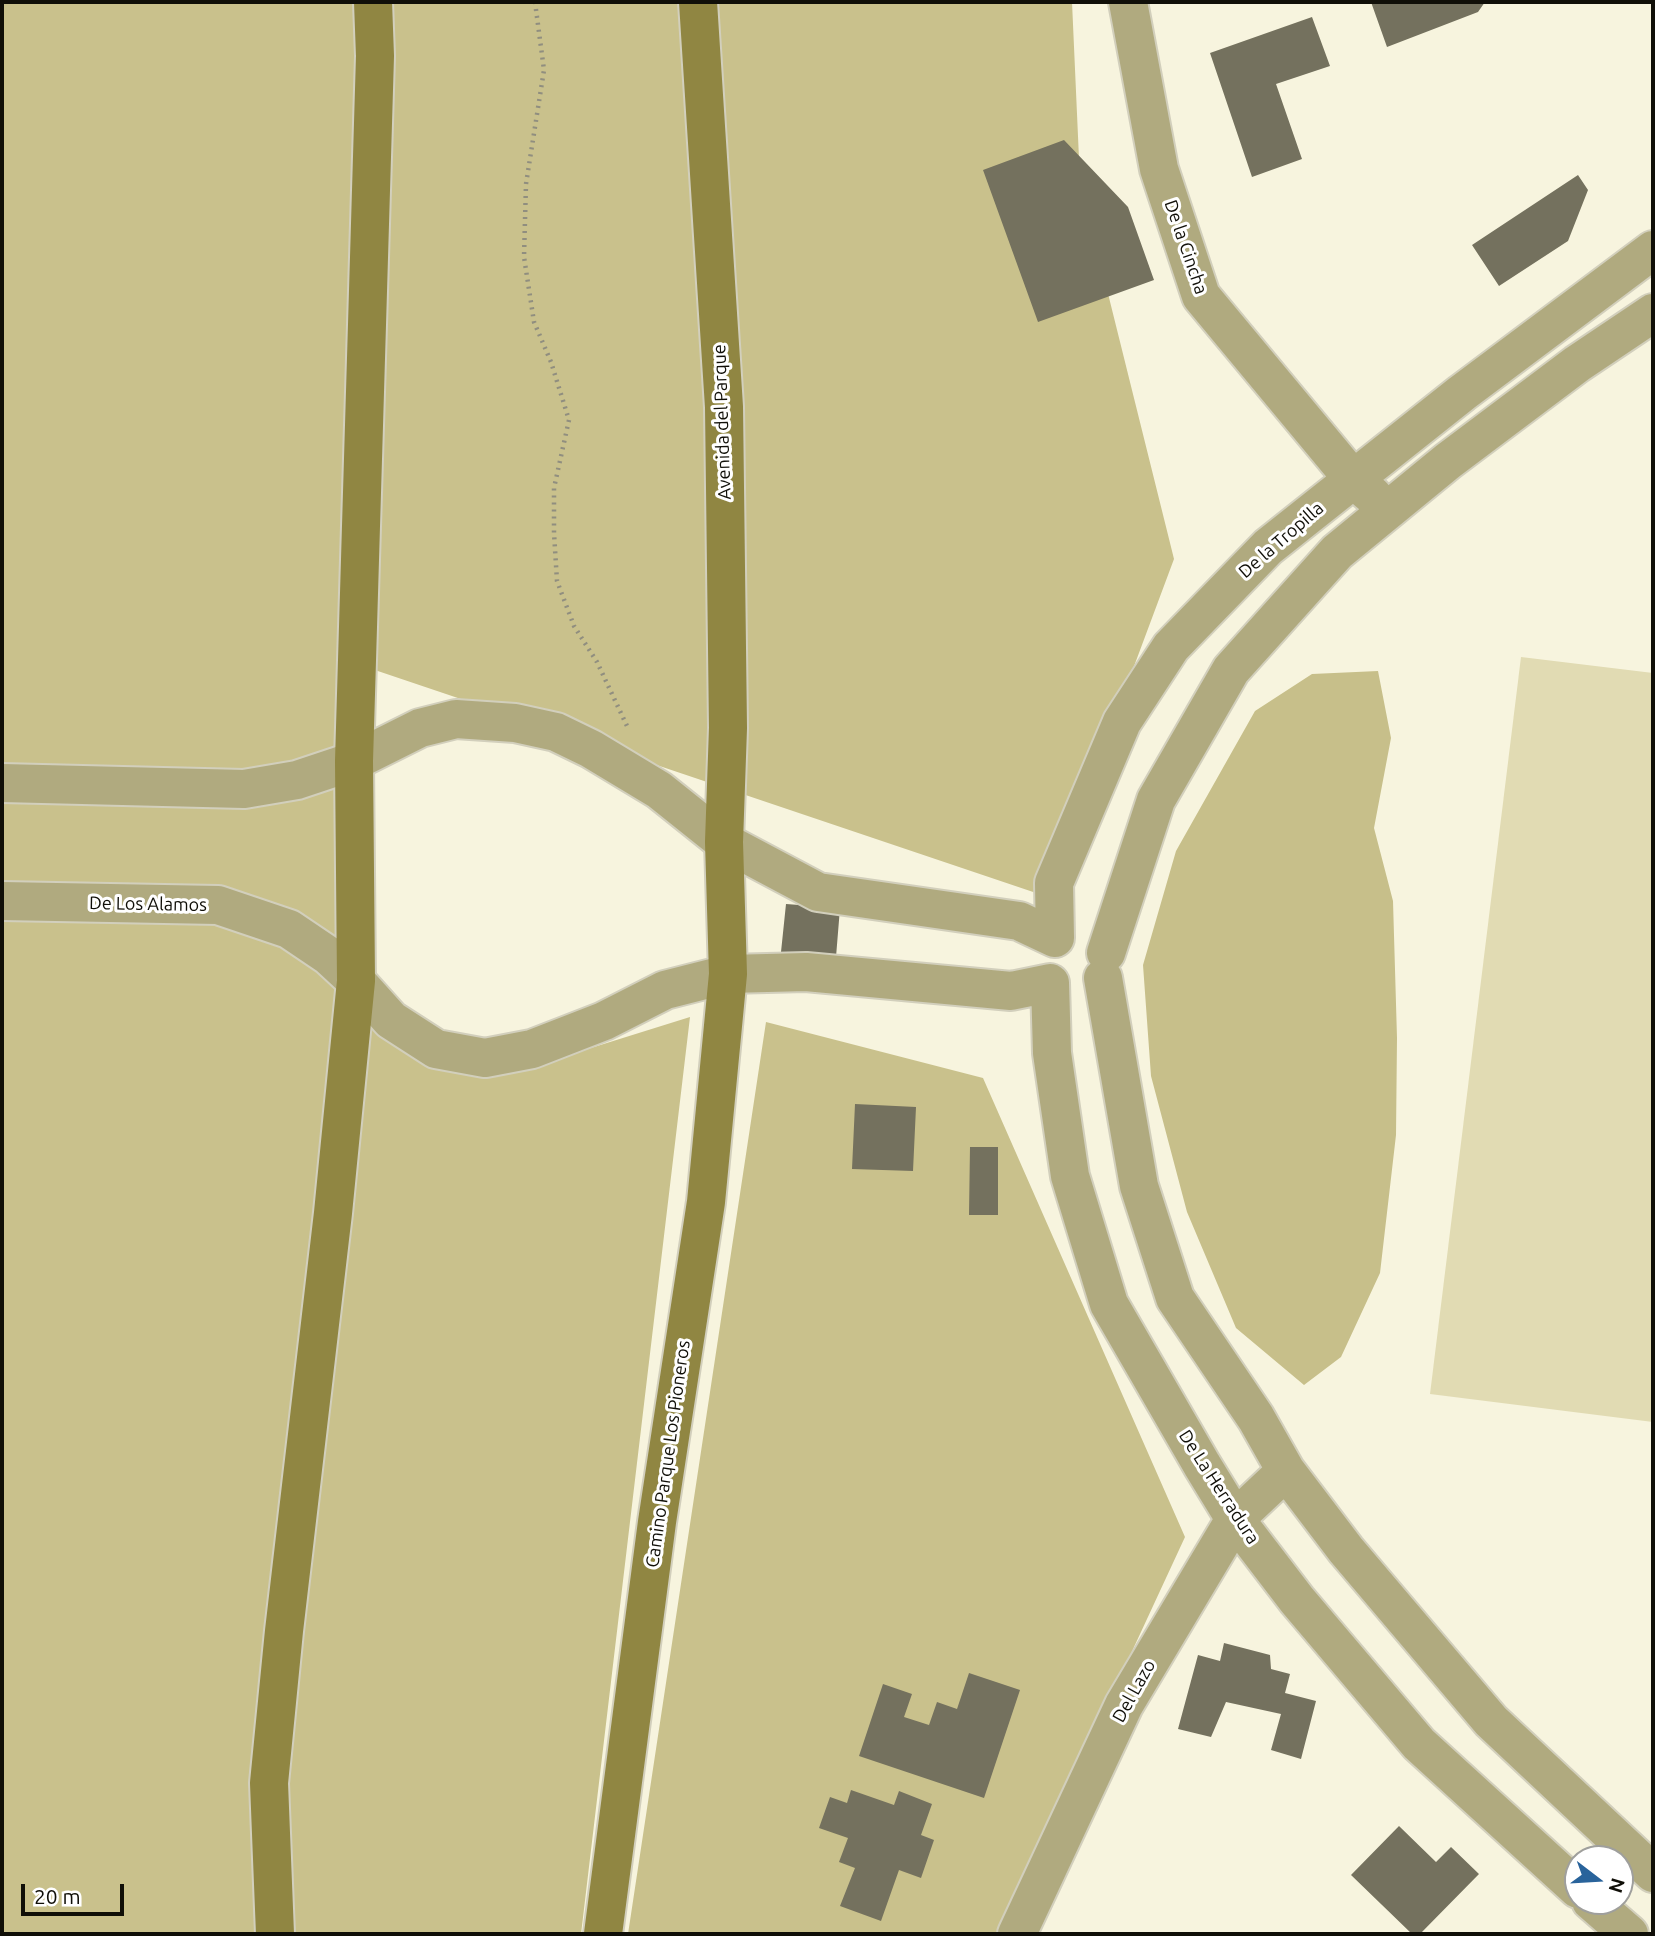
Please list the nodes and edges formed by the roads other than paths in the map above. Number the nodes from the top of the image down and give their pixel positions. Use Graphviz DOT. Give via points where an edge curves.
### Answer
graph roads {
  1 [pos="373,2"];
  2 [pos="698,2"];
  3 [pos="1128,2"];
  4 [pos="1653,250"];
  5 [pos="1653,313"];
  6 [pos="1353,479"];
  7 [pos="1389,509"];
  8 [pos="354,761"];
  9 [pos="2,783"];
  10 [pos="724,842"];
  11 [pos="2,901"];
  12 [pos="1055,938"];
  13 [pos="1105,965"];
  14 [pos="728,974"];
  15 [pos="356,981"];
  16 [pos="1050,983"];
  17 [pos="1286,1471"];
  18 [pos="1235,1519"];
  19 [pos="1653,1873"];
  20 [pos="1564,1876"];
  21 [pos="1607,1915"];
  22 [pos="275,1934"];
  23 [pos="603,1934"];
  24 [pos="1017,1934"];
  25 [pos="1629,1934"];
  1 -- 8 [label="main road"];
  2 -- 10 [label="main road, Avenida del Parque" via="724,407 728,728"];
  3 -- 6 [label="street, De la Cincha" via="1159,169 1201,296"];
  4 -- 6 [label="street, De la Tropilla"];
  5 -- 7 [label="street" via="1577,364"];
  6 -- 7 [label="street, De la Cincha"];
  6 -- 12 [label="street, De la Tropilla" via="1268,547 1164,657 1122,722 1054,883"];
  7 -- 13 [label="street" via="1337,552 1231,670 1156,800"];
  8 -- 9 [label="street" via="298,780 244,789"];
  8 -- 10 [label="street" via="420,728 456,719 515,723 556,732 591,749 659,790"];
  8 -- 15 [label="main road"];
  10 -- 12 [label="street" via="818,892 1019,921"];
  10 -- 14 [label="main road, Avenida del Parque"];
  11 -- 15 [label="street, De Los Alamos" via="218,905 289,929"];
  12 -- 13 [label="street" via="1066,931 1090,934 1100,942"];
  12 -- 16 [label="street" via="1043,959"];
  13 -- 16 [label="street" via="1096,988 1085,993 1060,991"];
  13 -- 17 [label="street" via="1139,1186 1175,1298"];
  14 -- 15 [label="street, De Los Alamos" via="665,990 604,1021 532,1049 485,1058 436,1049 391,1020"];
  14 -- 16 [label="street, De Los Alamos" via="806,972 1011,991"];
  14 -- 23 [label="main road, Camino Parque Los Pioneros" via="706,1202 657,1522"];
  15 -- 22 [label="main road" via="269,1783"];
  16 -- 18 [label="street, De La Herradura" via="1052,1053 1070,1176 1109,1304"];
  17 -- 18 [label="street, Del Lazo"];
  17 -- 19 [label="street" via="1346,1550 1491,1721"];
  18 -- 20 [label="street, De La Herradura" via="1419,1744"];
  18 -- 24 [label="street, Del Lazo" via="1124,1705"];
  21 -- 25 [label="street"];
}
